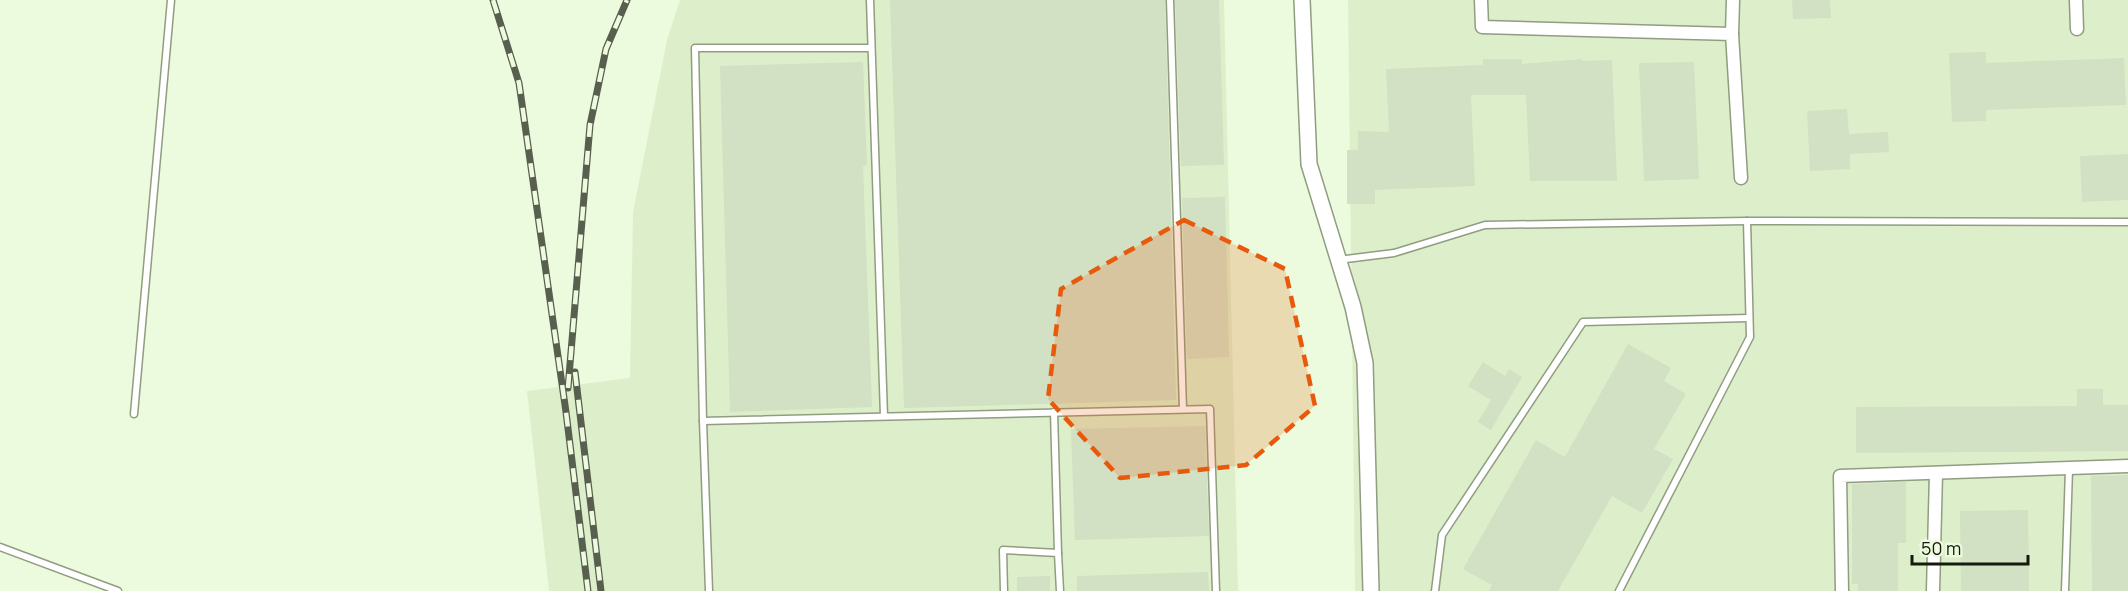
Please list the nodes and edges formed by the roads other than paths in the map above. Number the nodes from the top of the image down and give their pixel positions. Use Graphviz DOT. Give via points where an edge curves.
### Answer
graph roads {
  1 [pos="171,0"];
  2 [pos="870,0"];
  3 [pos="1170,0"];
  4 [pos="1302,0"];
  5 [pos="1481,0"];
  6 [pos="1733,0"];
  7 [pos="2076,0"];
  8 [pos="2077,29"];
  9 [pos="1732,34"];
  10 [pos="871,48"];
  11 [pos="1741,178"];
  12 [pos="1747,221"];
  13 [pos="2128,222"];
  14 [pos="1338,260"];
  15 [pos="1749,318"];
  16 [pos="1183,409"];
  17 [pos="1054,412"];
  18 [pos="134,414"];
  19 [pos="884,416"];
  20 [pos="703,421"];
  21 [pos="2128,466"];
  22 [pos="2069,469"];
  23 [pos="1936,473"];
  24 [pos="0,547"];
  25 [pos="1059,553"];
  26 [pos="118,591"];
  27 [pos="709,591"];
  28 [pos="1004,591"];
  29 [pos="1060,591"];
  30 [pos="1216,591"];
  31 [pos="1371,591"];
  32 [pos="1435,591"];
  33 [pos="1619,591"];
  34 [pos="1842,591"];
  35 [pos="1933,591"];
  36 [pos="2065,591"];
  1 -- 18 [label="lane"];
  2 -- 10 [label="lane"];
  3 -- 16 [label="lane"];
  4 -- 14 [label="street" via="1309,164"];
  5 -- 9 [label="street" via="1482,27"];
  6 -- 9 [label="street"];
  7 -- 8 [label="street"];
  9 -- 11 [label="street"];
  10 -- 19 [label="lane"];
  10 -- 20 [label="lane" via="695,48"];
  12 -- 13 [label="lane"];
  12 -- 14 [label="lane" via="1485,225 1394,253"];
  12 -- 15 [label="lane"];
  14 -- 31 [label="street" via="1365,363"];
  15 -- 32 [label="lane" via="1583,322 1442,535"];
  15 -- 33 [label="lane" via="1750,337"];
  16 -- 17 [label="lane"];
  16 -- 30 [label="lane" via="1210,409"];
  17 -- 19 [label="lane"];
  17 -- 25 [label="lane"];
  19 -- 20 [label="lane"];
  20 -- 27 [label="lane"];
  21 -- 22 [label="street"];
  22 -- 23 [label="street"];
  22 -- 36 [label="lane"];
  23 -- 34 [label="street" via="1840,476"];
  23 -- 35 [label="street"];
  24 -- 26 [label="lane"];
  25 -- 28 [label="lane" via="1003,550"];
  25 -- 29 [label="lane"];
}
